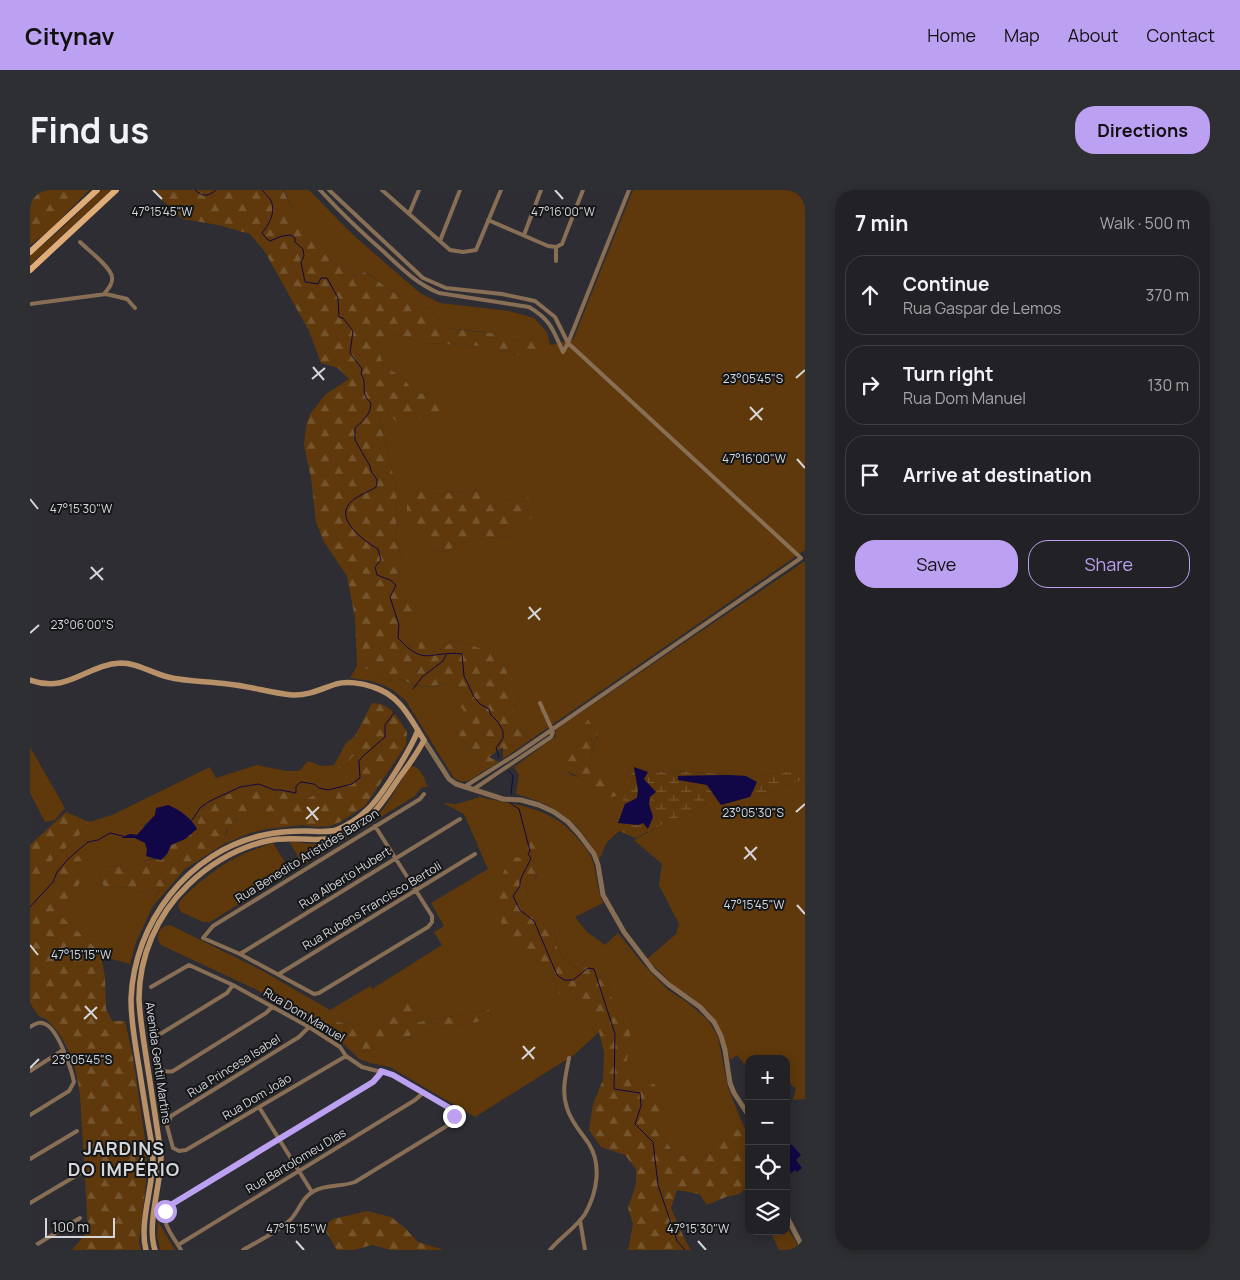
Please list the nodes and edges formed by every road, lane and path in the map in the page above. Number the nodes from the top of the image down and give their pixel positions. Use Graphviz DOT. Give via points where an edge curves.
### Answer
graph roads {
  1 [pos="97,190"];
  2 [pos="116,190"];
  3 [pos="320,190"];
  4 [pos="329,190"];
  5 [pos="382,190"];
  6 [pos="419,190"];
  7 [pos="460,190"];
  8 [pos="500,190"];
  9 [pos="541,190"];
  10 [pos="583,190"];
  11 [pos="629,190"];
  12 [pos="409,214"];
  13 [pos="488,220"];
  14 [pos="524,235"];
  15 [pos="80,242"];
  16 [pos="440,242"];
  17 [pos="556,247"];
  18 [pos="30,252"];
  19 [pos="556,262"];
  20 [pos="30,270"];
  21 [pos="104,294"];
  22 [pos="30,304"];
  23 [pos="135,308"];
  24 [pos="568,343"];
  25 [pos="805,555"];
  26 [pos="801,558"];
  27 [pos="30,680"];
  28 [pos="540,703"];
  29 [pos="552,729"];
  30 [pos="418,730"];
  31 [pos="424,740"];
  32 [pos="411,746"];
  33 [pos="417,752"];
  34 [pos="464,787"];
  35 [pos="474,789"];
  36 [pos="424,794"];
  37 [pos="460,819"];
  38 [pos="375,826"];
  39 [pos="475,854"];
  40 [pos="396,858"];
  41 [pos="416,890"];
  42 [pos="163,909"];
  43 [pos="143,951"];
  44 [pos="240,954"];
  45 [pos="279,974"];
  46 [pos="233,985"];
  47 [pos="151,987"];
  48 [pos="272,1007"];
  49 [pos="30,1027"];
  50 [pos="309,1027"];
  51 [pos="63,1050"];
  52 [pos="346,1056"];
  53 [pos="569,1058"];
  54 [pos="30,1071"];
  55 [pos="381,1071"];
  56 [pos="423,1093"];
  57 [pos="259,1108"];
  58 [pos="745,1110"];
  59 [pos="30,1115"];
  60 [pos="77,1131"];
  61 [pos="278,1139"];
  62 [pos="177,1151"];
  63 [pos="30,1159"];
  64 [pos="298,1171"];
  65 [pos="79,1174"];
  66 [pos="312,1192"];
  67 [pos="30,1203"];
  68 [pos="80,1218"];
  69 [pos="580,1220"];
  70 [pos="790,1223"];
  71 [pos="178,1245"];
  72 [pos="31,1248"];
  73 [pos="146,1250"];
  74 [pos="155,1250"];
  75 [pos="181,1250"];
  76 [pos="243,1250"];
  77 [pos="550,1250"];
  78 [pos="585,1250"];
  79 [pos="804,1250"];
  1 -- 18 [label="main road"];
  2 -- 20 [label="main road"];
  3 -- 24 [label="street" via="426,288 439,293 529,307 549,322 563,352"];
  4 -- 24 [label="street" via="423,278 446,288 536,301 555,317"];
  5 -- 12 [label="street"];
  6 -- 12 [label="street"];
  7 -- 16 [label="street"];
  8 -- 13 [label="street"];
  9 -- 14 [label="street"];
  10 -- 17 [label="street" via="562,244"];
  11 -- 24 [label="street"];
  12 -- 16 [label="street"];
  13 -- 14 [label="street"];
  13 -- 16 [label="street" via="476,250 450,250"];
  14 -- 17 [label="street"];
  15 -- 21 [label="street" via="109,270 111,285"];
  17 -- 19 [label="street"];
  21 -- 22 [label="street"];
  21 -- 23 [label="street" via="127,299"];
  24 -- 26 [label="street"];
  25 -- 26 [label="street"];
  26 -- 29 [label="street"];
  27 -- 30 [label="main road" via="56,684 112,664 124,663 166,677 291,694 304,695 335,684 354,683 393,696"];
  28 -- 29 [label="street"];
  29 -- 34 [label="street"];
  29 -- 35 [label="street" via="551,737"];
  30 -- 31 [label="main road"];
  30 -- 32 [label="main road, Avenida Gentil Martins"];
  31 -- 33 [label="main road, Avenida Gentil Martins"];
  31 -- 34 [label="street" via="449,779"];
  32 -- 33 [label="street"];
  32 -- 42 [label="main road, Avenida Gentil Martins" via="367,811 352,821 329,832 264,835 223,850 190,872 175,888"];
  33 -- 42 [label="main road, Avenida Gentil Martins" via="382,805 356,828 328,839 288,838 238,851 194,879"];
  34 -- 35 [label="street"];
  35 -- 58 [label="street" via="502,800 521,800 539,805 568,822 579,834 594,854 603,895 624,932 658,975 714,1022 725,1050 730,1083"];
  36 -- 38 [label="street, Rua Benedito Aristides Barzon"];
  37 -- 40 [label="street, Rua Alberto Hubert"];
  38 -- 40 [label="street"];
  38 -- 44 [label="street, Rua Benedito Aristides Barzon" via="213,926 203,938"];
  39 -- 41 [label="street, Rua Rubens Francisco Bertoli"];
  40 -- 41 [label="street"];
  40 -- 44 [label="street, Rua Alberto Hubert"];
  41 -- 45 [label="street, Rua Rubens Francisco Bertoli"];
  41 -- 45 [label="street" via="432,916 428,927 319,993 310,992"];
  42 -- 43 [label="main road, Avenida Gentil Martins"];
  43 -- 73 [label="main road, Avenida Gentil Martins" via="131,1001 153,1154 144,1231"];
  43 -- 74 [label="main road, Avenida Gentil Martins" via="139,1000 141,1024 161,1153 152,1230"];
  44 -- 45 [label="street"];
  46 -- 47 [label="street, Rua Dom Manuel" via="189,965"];
  46 -- 48 [label="street, Rua Dom Manuel"];
  46 -- 48 [label="street" via="155,1040 157,1065 164,1072 173,1071"];
  48 -- 50 [label="street, Rua Dom Manuel"];
  49 -- 51 [label="street" via="42,1023 50,1028"];
  50 -- 52 [label="street, Rua Dom Manuel" via="340,1047"];
  50 -- 62 [label="street, Rua Princesa Isabel" via="299,1037 171,1116 167,1127 172,1146"];
  51 -- 54 [label="street"];
  51 -- 59 [label="street" via="73,1080 72,1088"];
  52 -- 55 [label="street, Rua Dom Manuel" via="362,1067"];
  52 -- 57 [label="street, Rua Dom João"];
  53 -- 69 [label="street" via="564,1082 566,1105 597,1165 595,1191"];
  55 -- 56 [label="street, Rua Dom Manuel"];
  55 -- 61 [label="street" via="373,1082"];
  56 -- 64 [label="street, Rua Bartolomeu Dias"];
  56 -- 66 [label="street, Rua Dom Manuel" via="453,1111 450,1124 355,1182"];
  57 -- 61 [label="street"];
  57 -- 62 [label="street, Rua Dom João" via="186,1150"];
  60 -- 63 [label="street"];
  61 -- 64 [label="street"];
  61 -- 71 [label="street" via="169,1206 164,1214 165,1223"];
  64 -- 66 [label="street"];
  64 -- 71 [label="street, Rua Bartolomeu Dias"];
  65 -- 67 [label="street"];
  66 -- 76 [label="street" via="289,1221"];
  68 -- 72 [label="street"];
  69 -- 77 [label="street"];
  69 -- 78 [label="street"];
  70 -- 79 [label="street"];
  71 -- 75 [label="street"];
}
